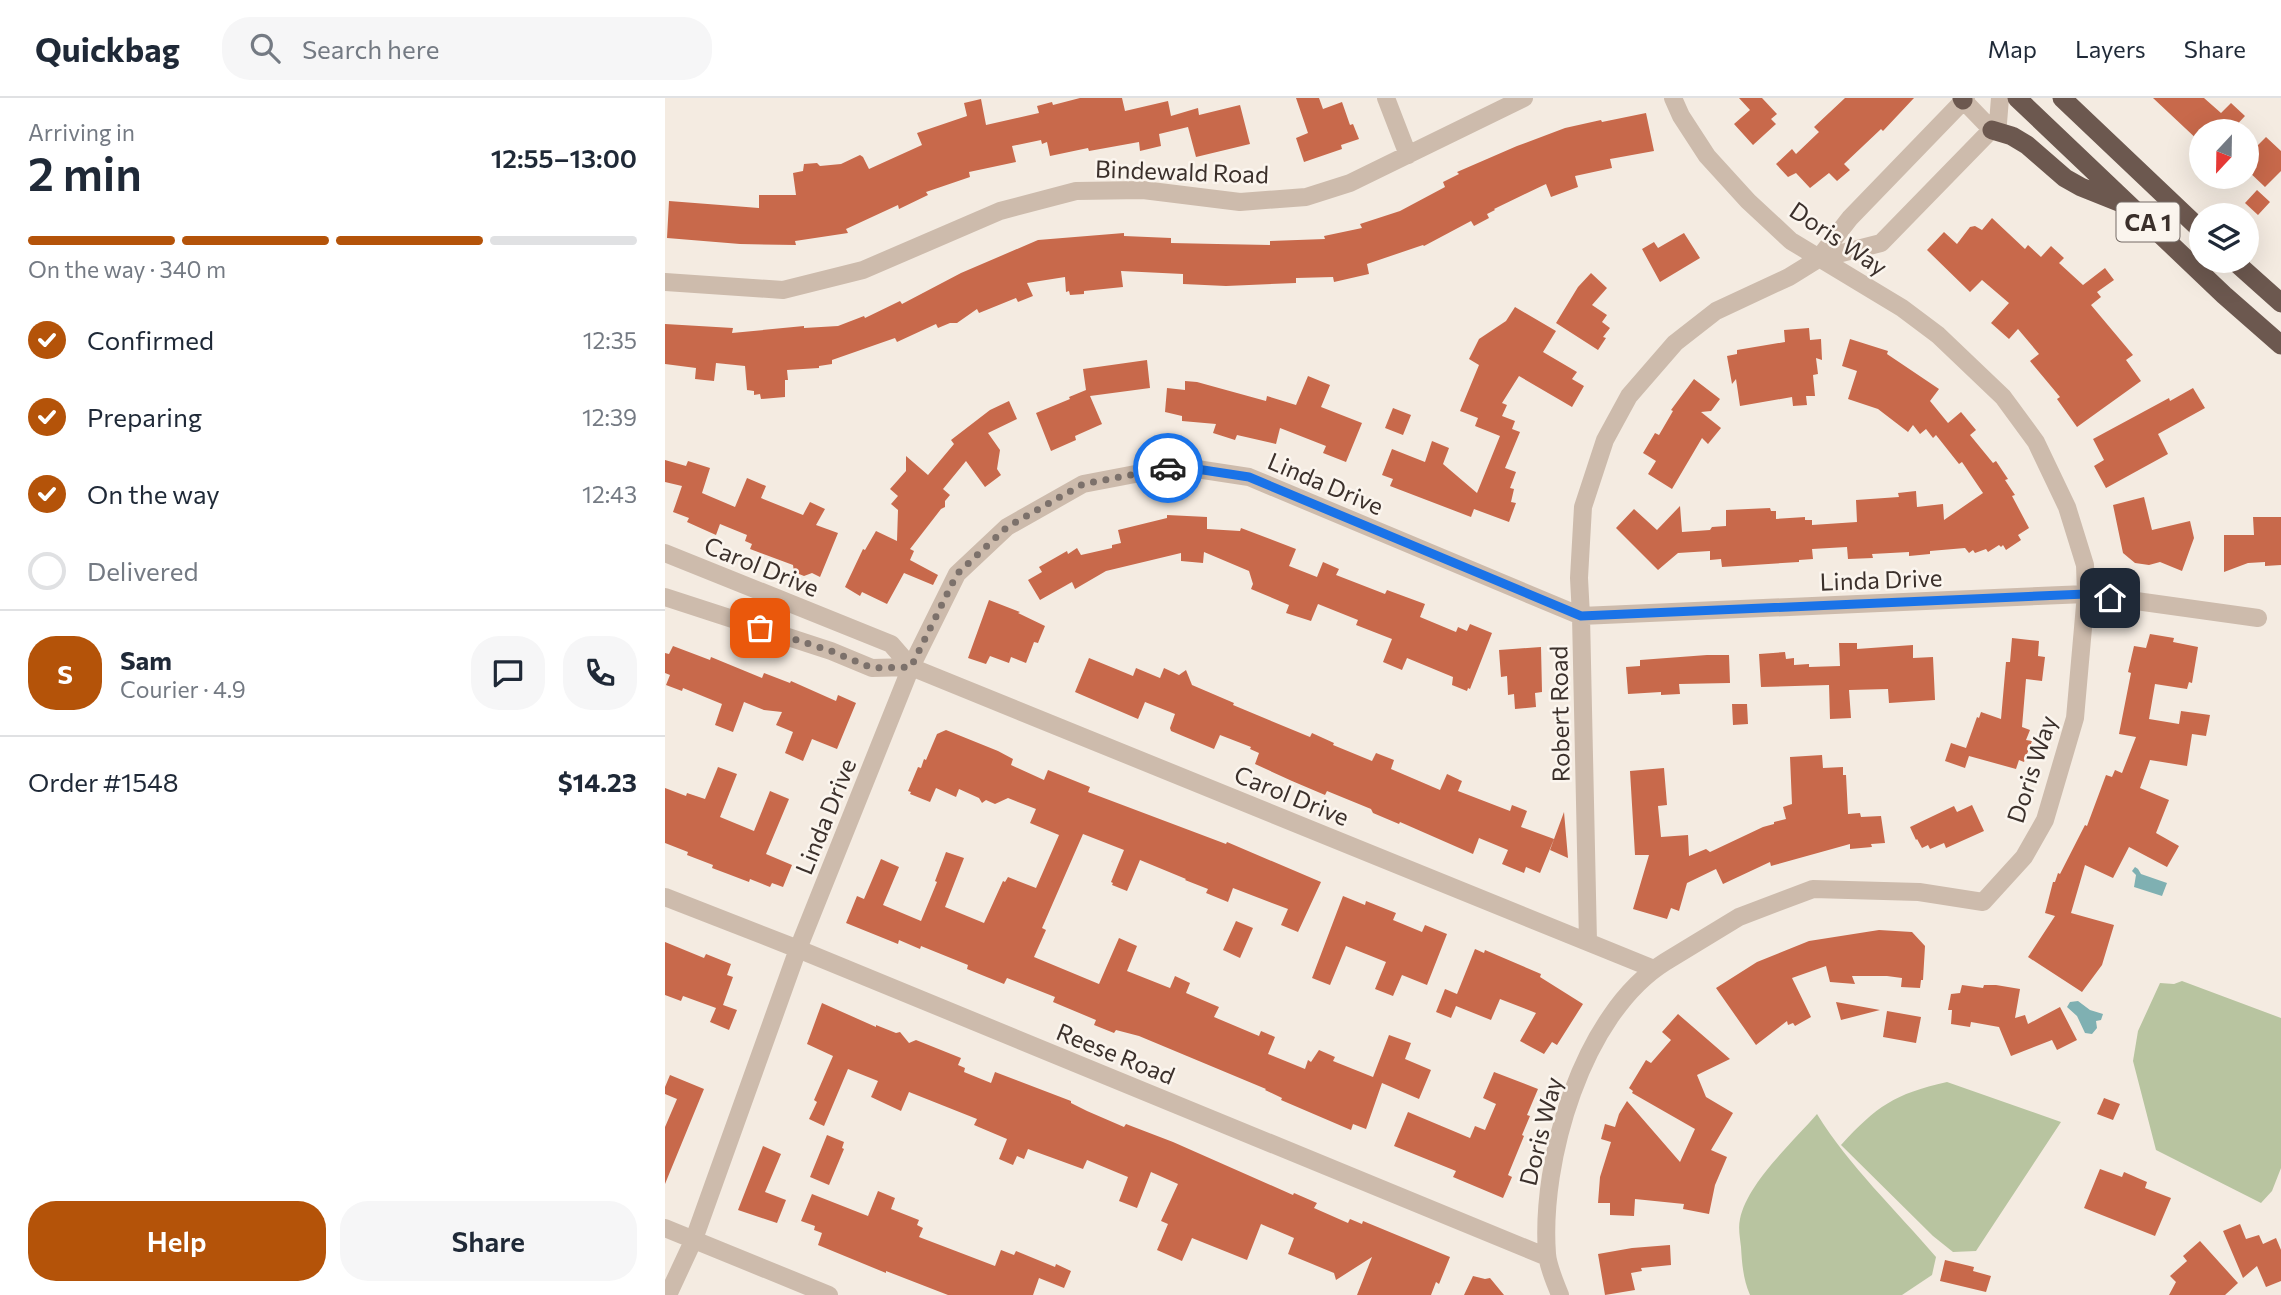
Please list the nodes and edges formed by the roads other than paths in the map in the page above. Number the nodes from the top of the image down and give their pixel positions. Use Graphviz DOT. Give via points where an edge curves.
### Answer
graph roads {
  1 [pos="1386,98"];
  2 [pos="1524,98"];
  3 [pos="1673,98"];
  4 [pos="2000,98"];
  5 [pos="2017,98"];
  6 [pos="2062,98"];
  7 [pos="1963,99"];
  8 [pos="1992,130"];
  9 [pos="1408,155"];
  10 [pos="2133,208"];
  11 [pos="2189,219"];
  12 [pos="1818,259"];
  13 [pos="2247,273"];
  14 [pos="665,282"];
  15 [pos="2281,303"];
  16 [pos="2281,345"];
  17 [pos="665,553"];
  18 [pos="2086,594"];
  19 [pos="665,597"];
  20 [pos="1581,616"];
  21 [pos="2258,618"];
  22 [pos="911,667"];
  23 [pos="665,897"];
  24 [pos="1588,942"];
  25 [pos="798,949"];
  26 [pos="1654,969"];
  27 [pos="665,1228"];
  28 [pos="694,1239"];
  29 [pos="1547,1256"];
  30 [pos="668,1295"];
  31 [pos="829,1295"];
  32 [pos="1560,1295"];
  1 -- 9 [label="street"];
  2 -- 9 [label="street, Bindewald Road"];
  3 -- 12 [label="street, Doris Way" via="1707,156 1791,241"];
  4 -- 8 [label="street" via="1998,123"];
  5 -- 10 [label="highway, CA 1"];
  6 -- 11 [label="highway, CA 1"];
  7 -- 8 [label="street"];
  7 -- 12 [label="street, Robert Road" via="1850,218"];
  8 -- 10 [label="highway" via="2027,145 2081,187"];
  8 -- 12 [label="street, Robert Road" via="1881,243"];
  9 -- 14 [label="street, Bindewald Road" via="1350,183 1306,197 1240,202 1143,190 1076,191 1000,211 863,270 783,290"];
  10 -- 16 [label="highway, CA 1"];
  12 -- 18 [label="street, Doris Way" via="1938,334 2003,397 2036,442 2067,507 2085,565"];
  12 -- 20 [label="street, Robert Road" via="1716,311 1675,342 1629,396 1605,440 1583,507"];
  13 -- 15 [label="highway"];
  17 -- 22 [label="street, Carol Drive" via="891,644"];
  18 -- 20 [label="street, Linda Drive"];
  18 -- 21 [label="street, Linda Drive"];
  18 -- 26 [label="street, Doris Way" via="2075,718 2045,820 2024,857 1983,902 1919,892 1813,889 1739,918"];
  19 -- 22 [label="street, Carol Drive" via="872,668"];
  20 -- 22 [label="street, Linda Drive" via="1249,477 1177,466 1083,484 1007,527 957,574"];
  20 -- 24 [label="street, Robert Road"];
  22 -- 24 [label="street, Carol Drive"];
  22 -- 25 [label="street, Linda Drive"];
  23 -- 25 [label="street, Reese Road"];
  24 -- 26 [label="street, Carol Drive"];
  25 -- 28 [label="street, Linda Drive"];
  25 -- 29 [label="street, Reese Road"];
  26 -- 29 [label="street, Doris Way" via="1613,1010 1571,1091 1548,1186"];
  27 -- 28 [label="street"];
  28 -- 30 [label="street, Linda Drive"];
  28 -- 31 [label="street"];
  29 -- 32 [label="street, Doris Way"];
}
